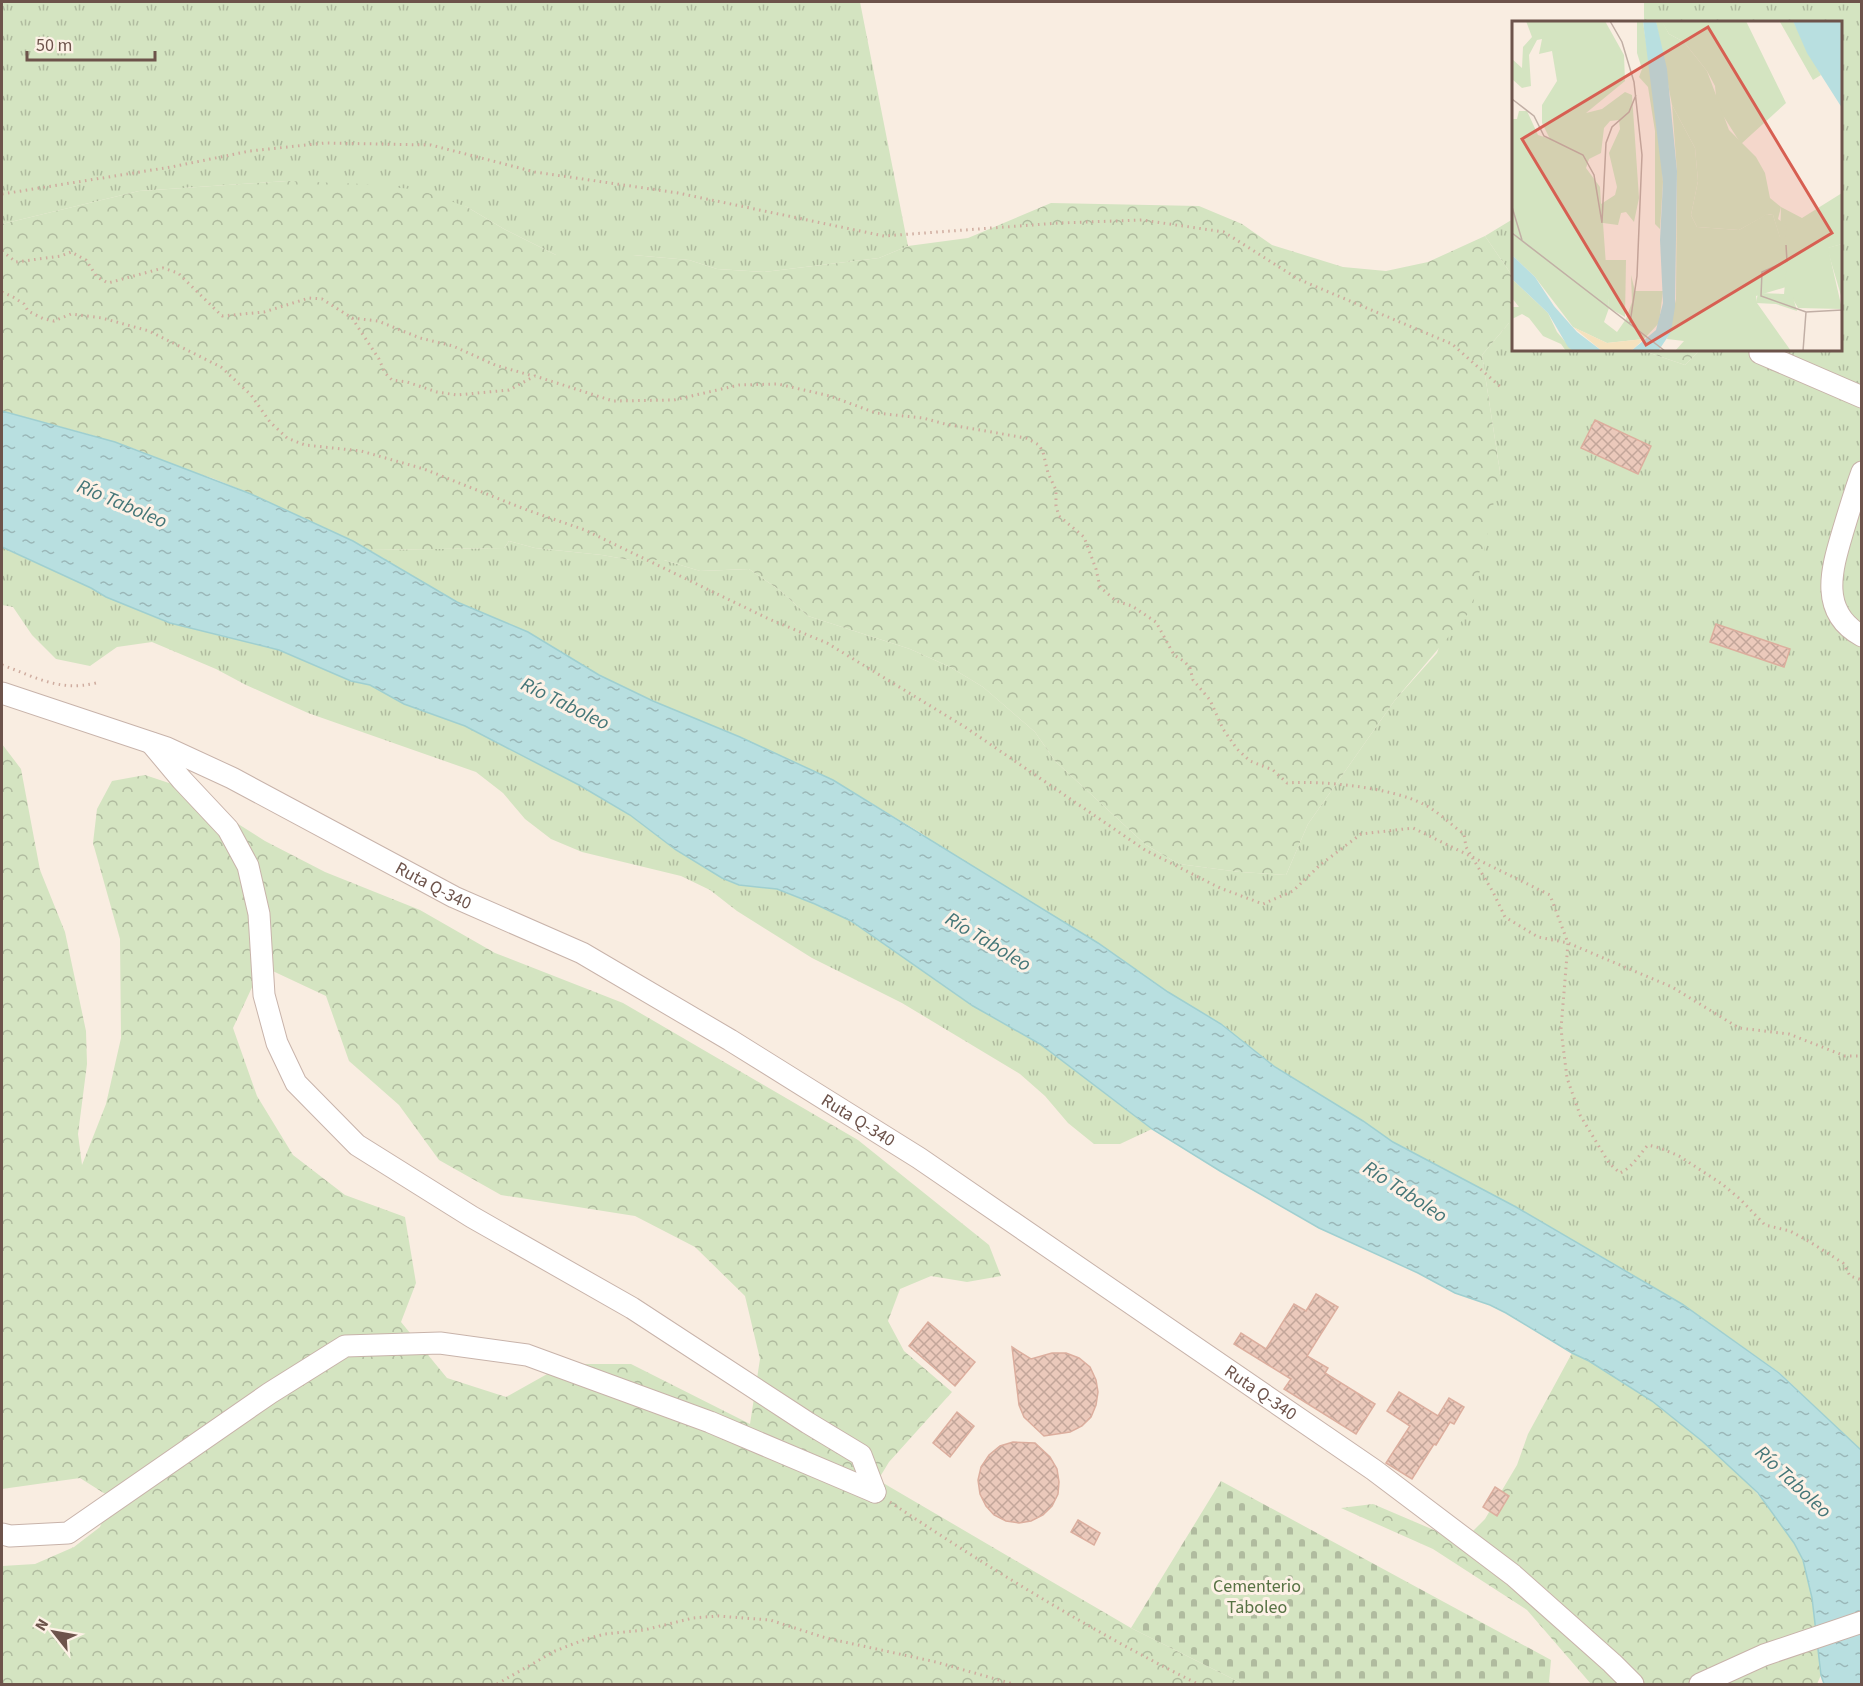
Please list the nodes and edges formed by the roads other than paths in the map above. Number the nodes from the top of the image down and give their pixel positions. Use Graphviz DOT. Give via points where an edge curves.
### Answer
graph roads {
  1 [pos="1760,353"];
  2 [pos="1862,397"];
  3 [pos="1862,472"];
  4 [pos="1862,636"];
  5 [pos="2,693"];
  6 [pos="150,742"];
  7 [pos="2,1534"];
  8 [pos="1862,1622"];
  9 [pos="1633,1684"];
  10 [pos="1700,1684"];
  1 -- 2 [label="street"];
  3 -- 4 [label="street" via="1833,563 1831,586 1842,618"];
  5 -- 6 [label="street, Ruta Q-340"];
  6 -- 7 [label="street" via="228,829 248,866 259,914 264,995 277,1043 297,1083 357,1145 472,1217 632,1308 861,1455 875,1492 710,1422 526,1355 440,1343 345,1346 270,1393 68,1533"];
  6 -- 9 [label="street, Ruta Q-340" via="232,778 454,897 582,953 920,1158 1374,1470 1513,1575"];
  8 -- 10 [label="street" via="1764,1655"];
}
